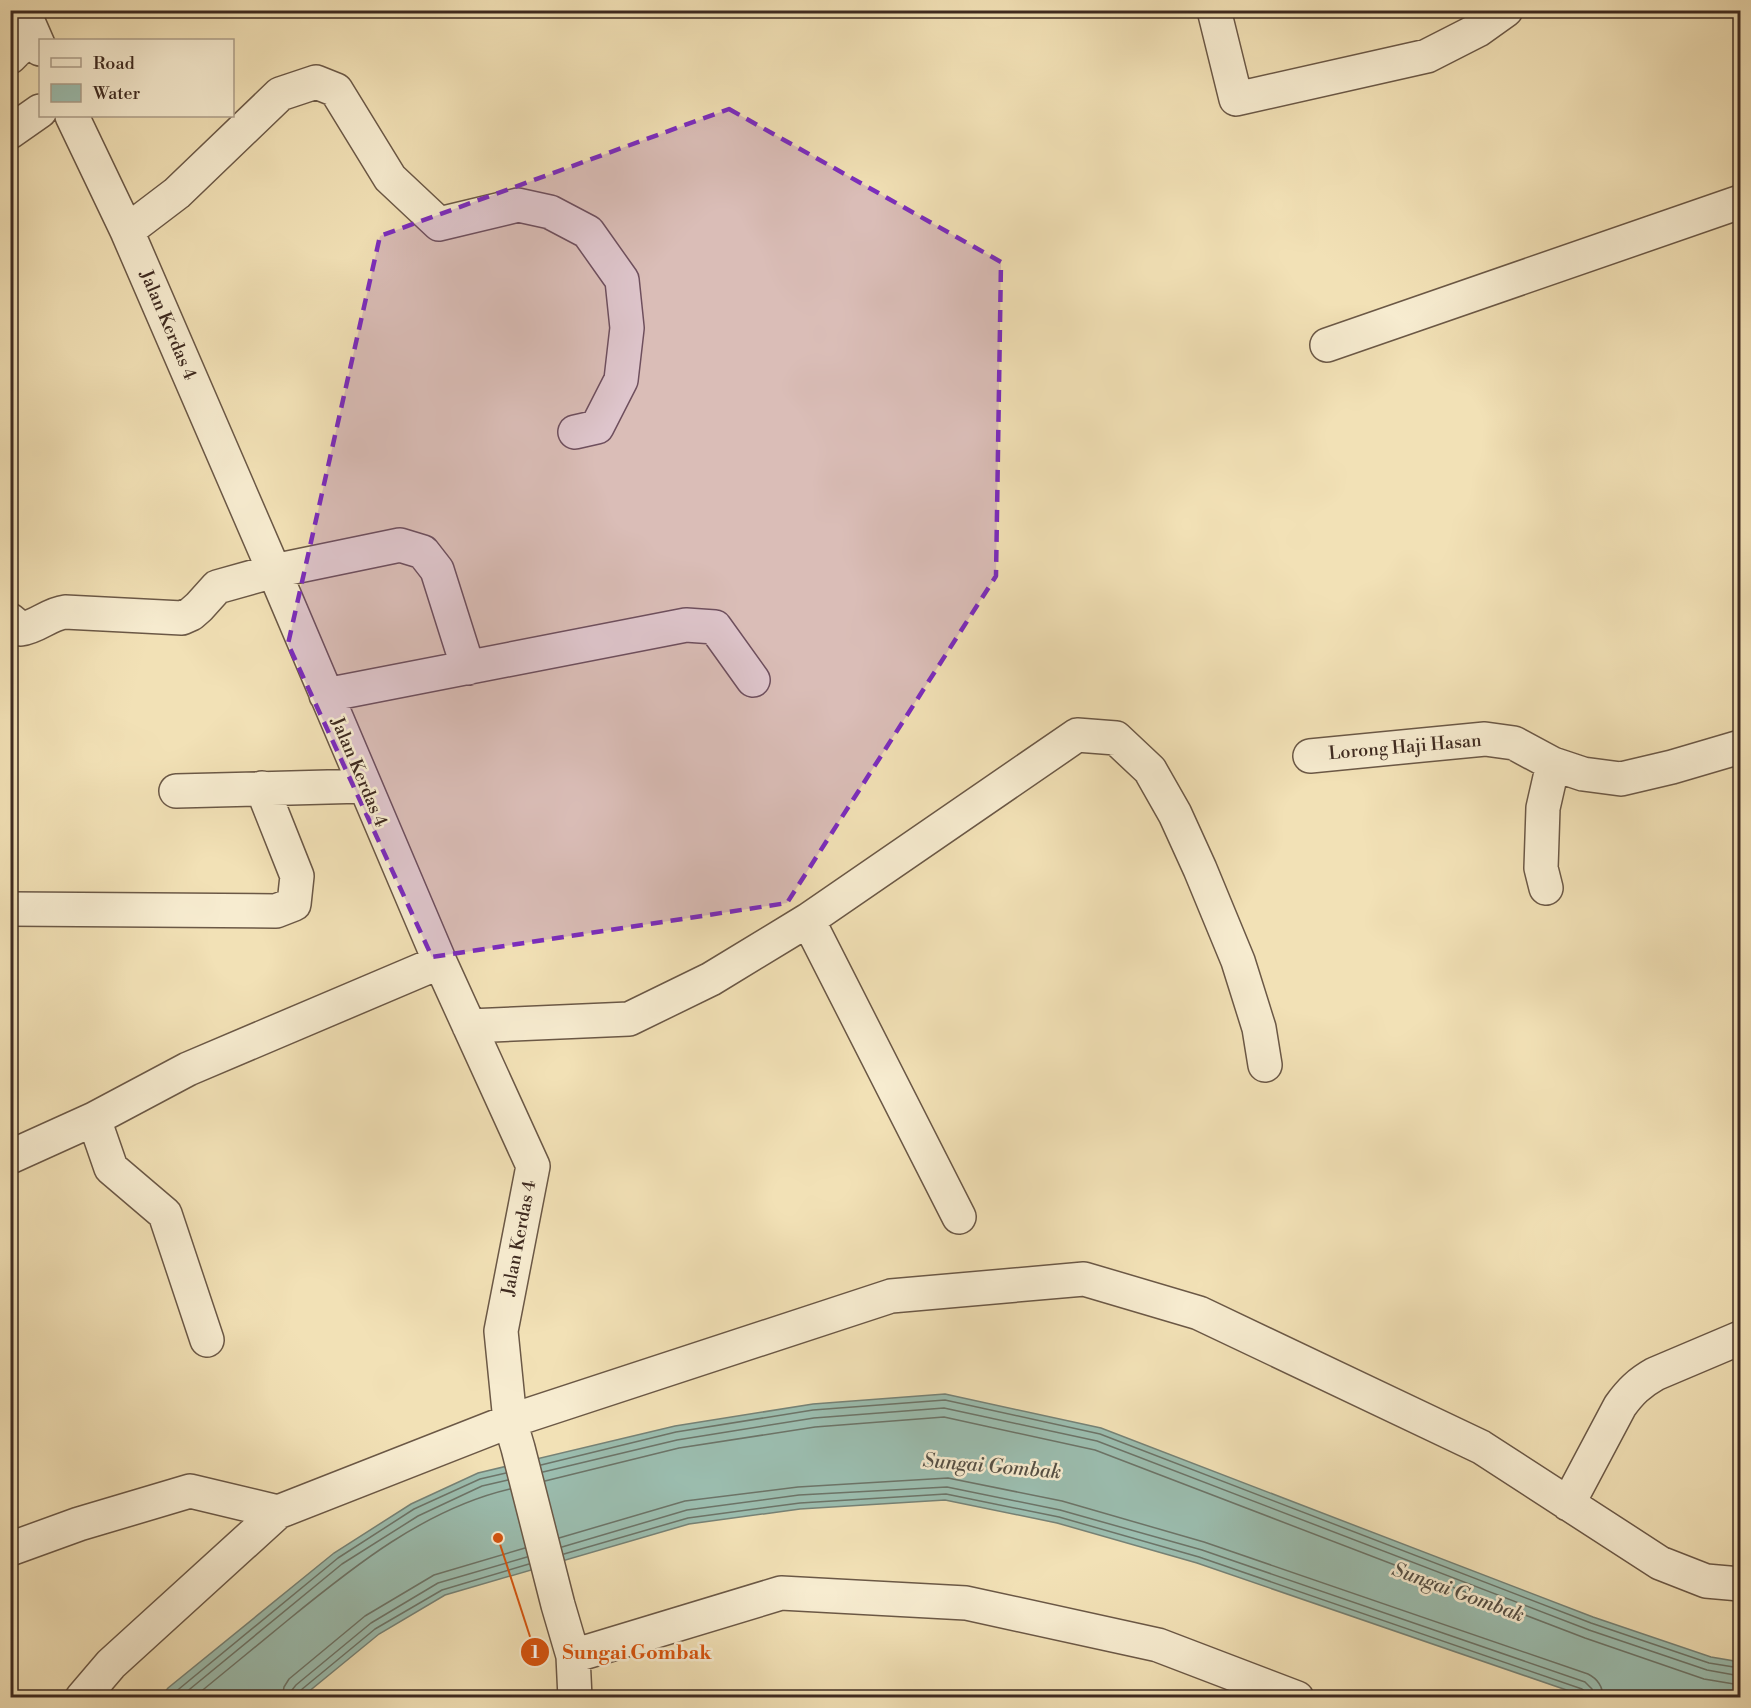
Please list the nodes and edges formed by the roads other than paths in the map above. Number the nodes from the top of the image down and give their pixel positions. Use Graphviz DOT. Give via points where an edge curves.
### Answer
graph roads {
  1 [pos="1214,10"];
  2 [pos="1506,10"];
  3 [pos="39,112"];
  4 [pos="72,117"];
  5 [pos="10,132"];
  6 [pos="1740,202"];
  7 [pos="127,231"];
  8 [pos="1327,345"];
  9 [pos="575,432"];
  10 [pos="274,571"];
  11 [pos="10,620"];
  12 [pos="468,668"];
  13 [pos="753,680"];
  14 [pos="326,695"];
  15 [pos="1740,747"];
  16 [pos="1310,756"];
  17 [pos="1553,764"];
  18 [pos="364,786"];
  19 [pos="262,788"];
  20 [pos="176,791"];
  21 [pos="1546,888"];
  22 [pos="10,909"];
  23 [pos="808,920"];
  24 [pos="440,962"];
  25 [pos="469,1026"];
  26 [pos="1265,1065"];
  27 [pos="94,1119"];
  28 [pos="10,1157"];
  29 [pos="959,1217"];
  30 [pos="1740,1338"];
  31 [pos="207,1340"];
  32 [pos="514,1434"];
  33 [pos="1569,1504"];
  34 [pos="278,1512"];
  35 [pos="10,1549"];
  36 [pos="1740,1584"];
  37 [pos="573,1656"];
  38 [pos="1238,1687"];
  39 [pos="82,1698"];
  40 [pos="575,1698"];
  41 [pos="1297,1698"];
  1 -- 2 [label="street" via="1236,99 1427,56 1478,30"];
  3 -- 5 [label="street"];
  4 -- 7 [label="street, Jalan Kerdas 4"];
  6 -- 8 [label="street"];
  7 -- 9 [label="street" via="177,193 280,94 316,82 336,90 390,178 439,224 518,205 550,212 588,232 622,280 627,328 621,380 597,427"];
  7 -- 10 [label="street, Jalan Kerdas 4"];
  10 -- 11 [label="street" via="217,587 182,618 65,612 21,629"];
  10 -- 12 [label="street" via="400,545 423,552 437,570"];
  10 -- 14 [label="street, Jalan Kerdas 4"];
  12 -- 13 [label="street" via="687,625 715,627"];
  12 -- 14 [label="street"];
  14 -- 18 [label="street, Jalan Kerdas 4"];
  15 -- 17 [label="street, Lorong Haji Hasan" via="1621,779 1583,774"];
  16 -- 17 [label="street, Lorong Haji Hasan" via="1485,739 1514,743"];
  17 -- 21 [label="street" via="1543,808 1541,868"];
  18 -- 19 [label="street"];
  18 -- 24 [label="street, Jalan Kerdas 4"];
  19 -- 20 [label="street"];
  19 -- 22 [label="street" via="297,876 294,904 276,911"];
  23 -- 25 [label="street" via="711,979 629,1019"];
  23 -- 26 [label="street" via="1077,735 1116,738 1150,770 1200,868 1250,994"];
  23 -- 29 [label="street"];
  24 -- 25 [label="street, Jalan Kerdas 4"];
  24 -- 27 [label="street" via="188,1069"];
  25 -- 32 [label="street, Jalan Kerdas 4" via="533,1166 501,1331"];
  27 -- 28 [label="street"];
  27 -- 31 [label="street" via="111,1168 165,1214"];
  30 -- 33 [label="street" via="1655,1374 1630,1392"];
  32 -- 33 [label="street" via="891,1296 1084,1279 1199,1312 1481,1447"];
  32 -- 34 [label="street"];
  32 -- 37 [label="street, Jalan Kerdas 4"];
  33 -- 36 [label="street" via="1660,1563 1706,1581"];
  34 -- 35 [label="street" via="190,1491"];
  34 -- 39 [label="street" via="111,1665"];
  37 -- 38 [label="street" via="781,1593 966,1603 1158,1645"];
  37 -- 40 [label="street, Jalan Kerdas 4"];
  38 -- 41 [label="street"];
}
